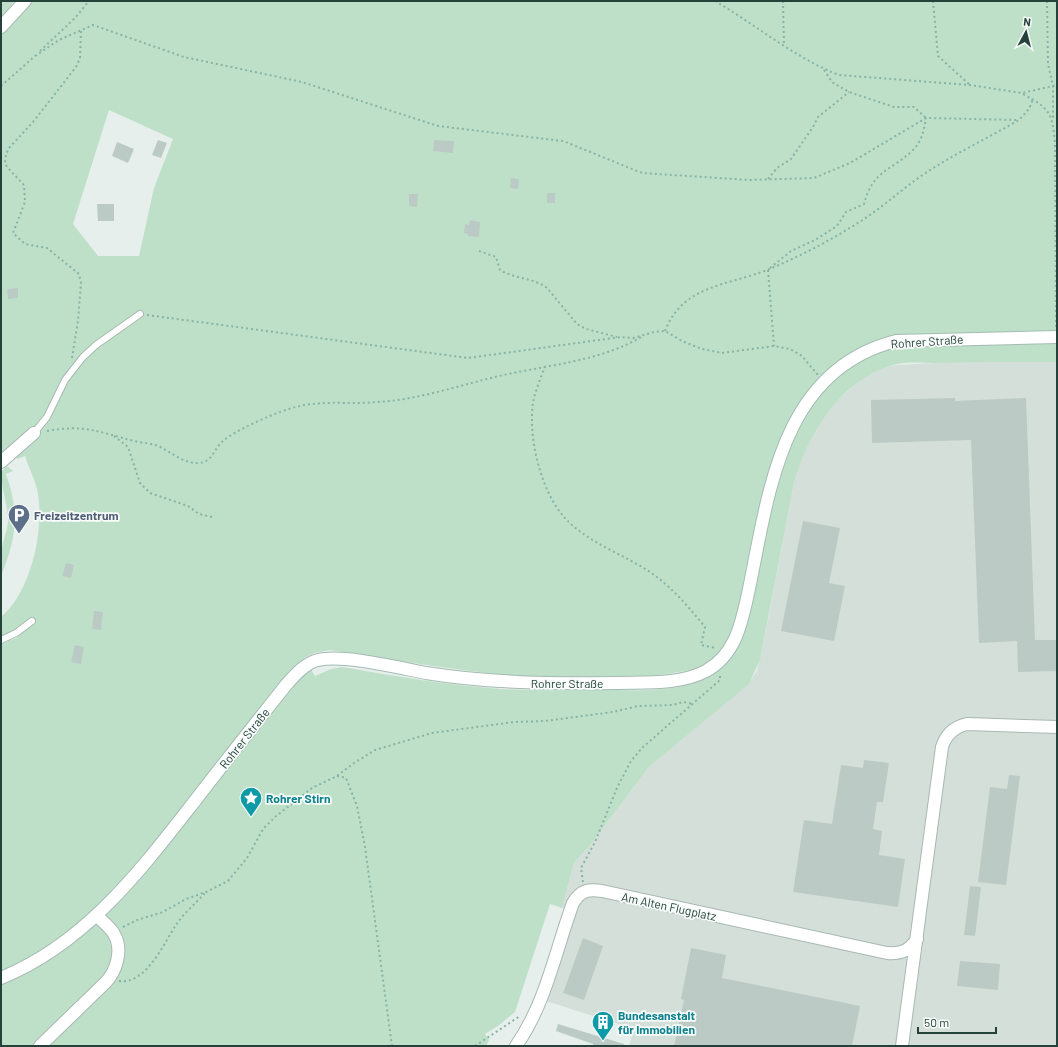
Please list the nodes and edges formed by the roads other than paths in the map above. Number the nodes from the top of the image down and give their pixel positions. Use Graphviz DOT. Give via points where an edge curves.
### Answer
graph roads {
  1 [pos="25,1"];
  2 [pos="1,27"];
  3 [pos="140,314"];
  4 [pos="1057,336"];
  5 [pos="34,433"];
  6 [pos="1,462"];
  7 [pos="32,621"];
  8 [pos="1,640"];
  9 [pos="1057,727"];
  10 [pos="97,916"];
  11 [pos="917,939"];
  12 [pos="1,978"];
  13 [pos="40,1046"];
  14 [pos="516,1046"];
  15 [pos="902,1046"];
  1 -- 2 [label="main road"];
  3 -- 5 [label="lane" via="96,345 72,370 47,417"];
  4 -- 10 [label="main road, Rohrer Straße" via="896,341 874,347 851,359 824,382 794,422 780,453 763,517 739,632 728,652 717,663 697,675 672,681 563,684 504,682 336,658 317,660 300,670 129,884"];
  5 -- 6 [label="main road"];
  7 -- 8 [label="lane"];
  9 -- 11 [label="main road" via="967,724 959,725 944,740"];
  10 -- 12 [label="main road, Rohrer Straße" via="42,957"];
  10 -- 13 [label="main road" via="114,934 118,957 111,977"];
  11 -- 14 [label="main road, Am Alten Flugplatz" via="912,946 902,952 887,953 602,892 584,891 573,903 539,1007"];
  11 -- 15 [label="main road"];
}
